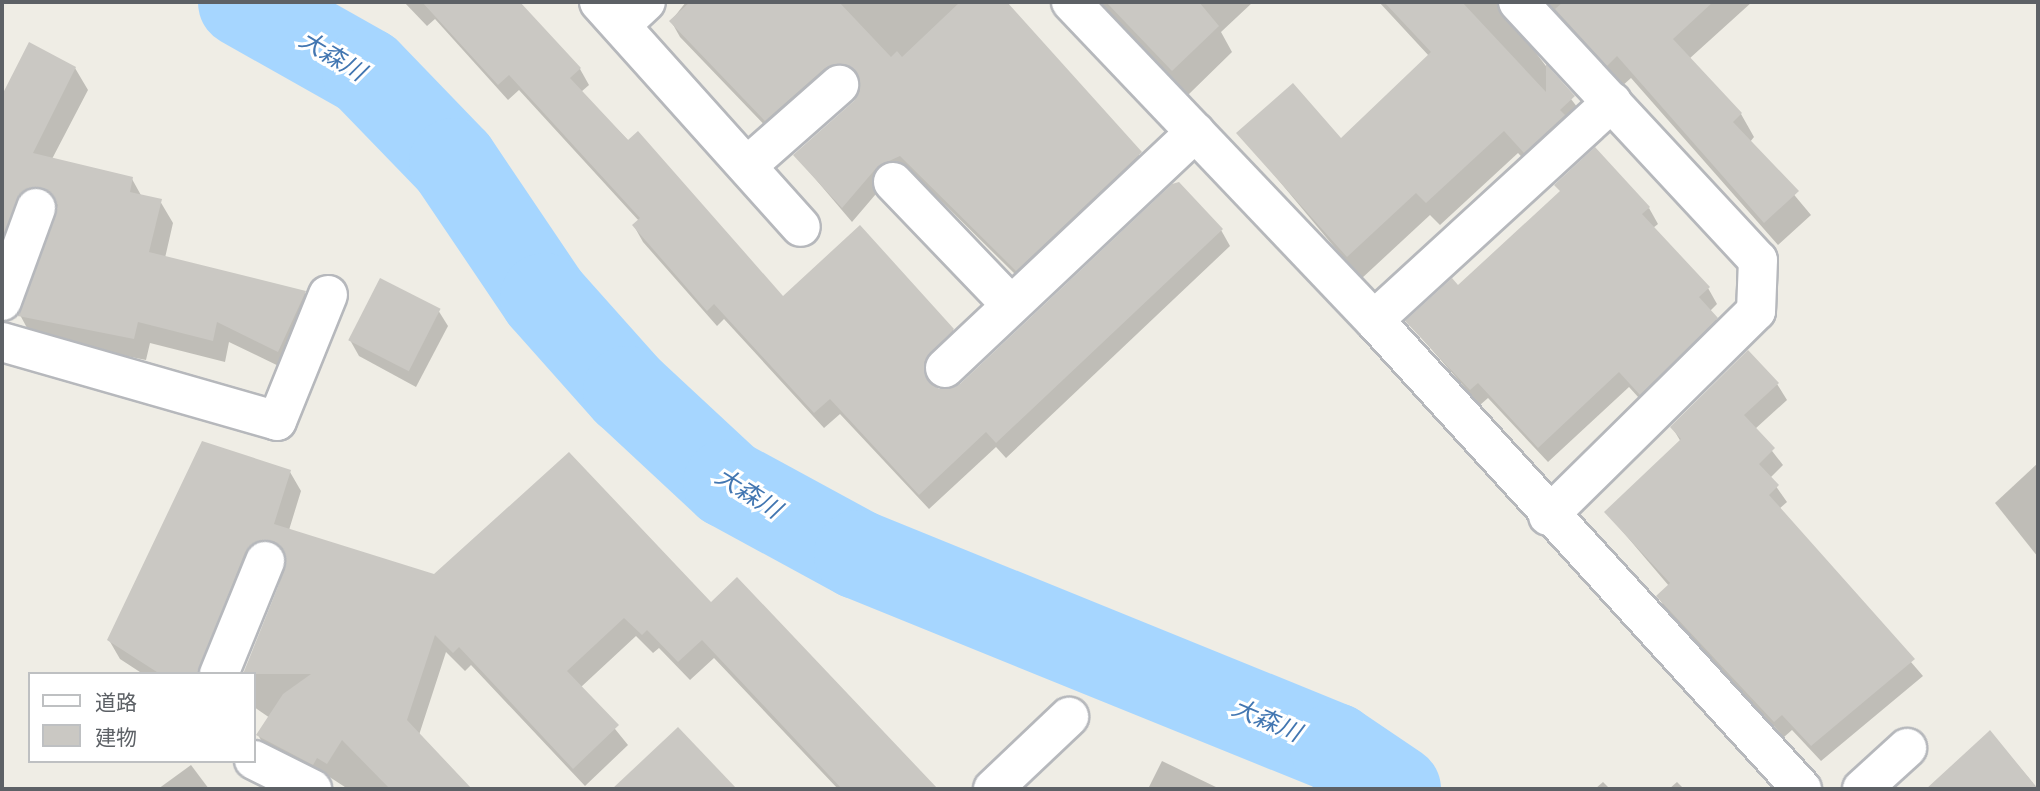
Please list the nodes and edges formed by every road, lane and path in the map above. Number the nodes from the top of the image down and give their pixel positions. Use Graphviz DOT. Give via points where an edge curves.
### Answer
graph roads {
  1 [pos="1071,2"];
  2 [pos="1518,2"];
  3 [pos="622,10"];
  4 [pos="839,85"];
  5 [pos="1612,102"];
  6 [pos="1195,132"];
  7 [pos="747,166"];
  8 [pos="893,182"];
  9 [pos="36,208"];
  10 [pos="801,227"];
  11 [pos="328,295"];
  12 [pos="2,301"];
  13 [pos="1011,305"];
  14 [pos="1374,320"];
  15 [pos="2,342"];
  16 [pos="945,368"];
  17 [pos="1548,516"];
  18 [pos="265,561"];
  19 [pos="220,672"];
  20 [pos="1069,717"];
  21 [pos="1907,748"];
  22 [pos="256,761"];
  23 [pos="312,789"];
  24 [pos="993,789"];
  25 [pos="1802,789"];
  26 [pos="1862,789"];
  1 -- 6 [label="street"];
  2 -- 5 [label="street"];
  3 -- 7 [label="street"];
  4 -- 7 [label="street"];
  5 -- 14 [label="street"];
  5 -- 17 [label="street" via="1758,260 1756,311"];
  6 -- 13 [label="street"];
  6 -- 14 [label="street"];
  7 -- 10 [label="street"];
  8 -- 13 [label="street"];
  9 -- 12 [label="street"];
  11 -- 15 [label="street" via="277,421"];
  13 -- 16 [label="street"];
  14 -- 17 [label="street"];
  17 -- 25 [label="street"];
  18 -- 19 [label="street"];
  20 -- 24 [label="street"];
  21 -- 26 [label="street"];
  22 -- 23 [label="street"];
}
